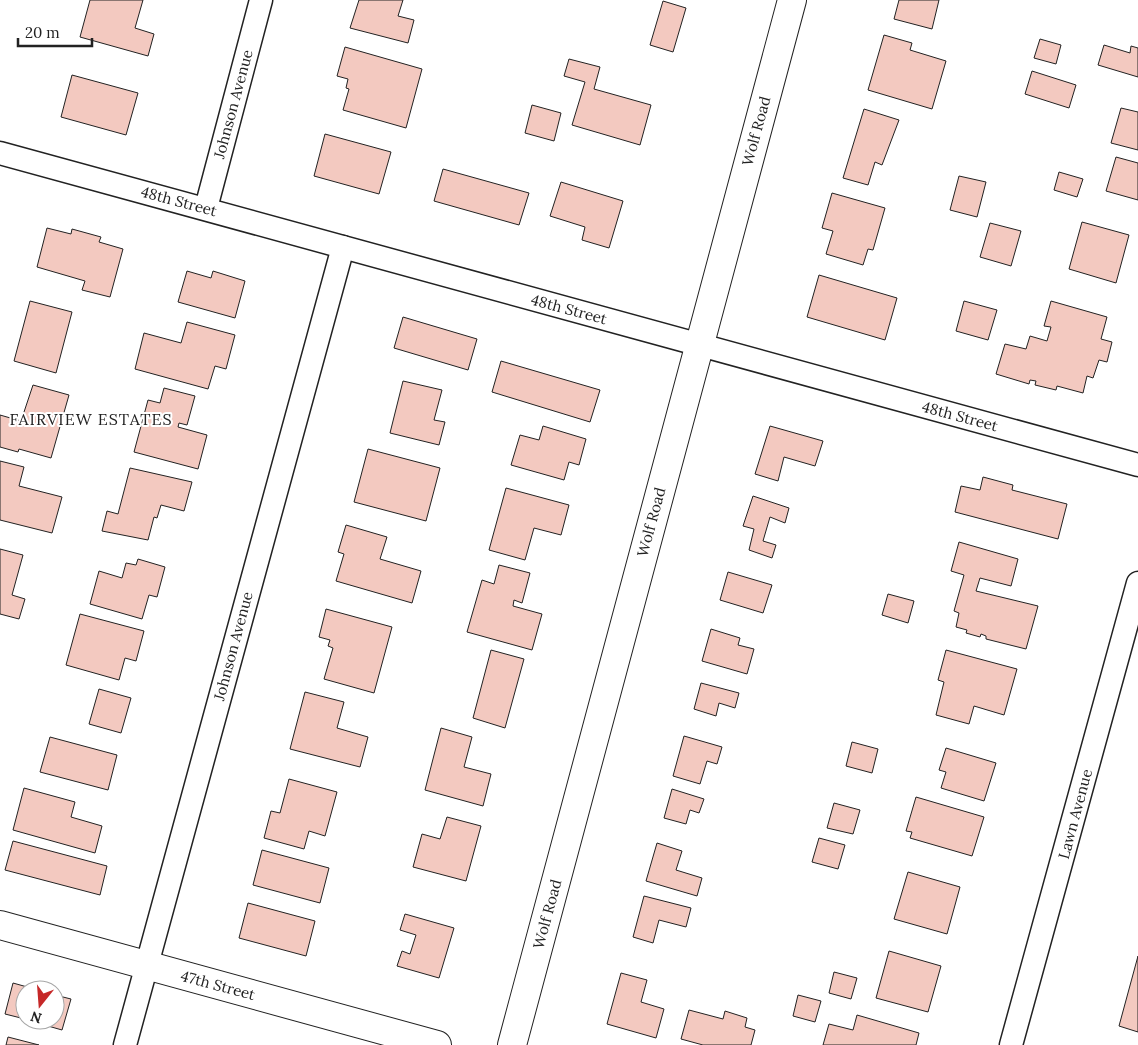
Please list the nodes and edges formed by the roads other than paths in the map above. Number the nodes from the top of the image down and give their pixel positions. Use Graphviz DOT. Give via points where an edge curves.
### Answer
graph roads {
  1 [pos="261,0"];
  2 [pos="792,0"];
  3 [pos="0,153"];
  4 [pos="206,208"];
  5 [pos="343,247"];
  6 [pos="699,345"];
  7 [pos="1138,465"];
  8 [pos="1138,583"];
  9 [pos="0,925"];
  10 [pos="147,965"];
  11 [pos="124,1045"];
  12 [pos="437,1045"];
  13 [pos="512,1045"];
  14 [pos="1012,1045"];
  1 -- 4 [label="street, Johnson Avenue"];
  2 -- 6 [label="main road, Wolf Road"];
  3 -- 4 [label="street, 48th Street"];
  4 -- 5 [label="street, 48th Street"];
  5 -- 6 [label="street, 48th Street"];
  5 -- 10 [label="street, Johnson Avenue"];
  6 -- 7 [label="street, 48th Street"];
  6 -- 13 [label="main road, Wolf Road"];
  8 -- 14 [label="street, Lawn Avenue"];
  9 -- 10 [label="main road, 47th Street"];
  10 -- 11 [label="street, Johnson Avenue"];
  10 -- 12 [label="main road, 47th Street"];
}
